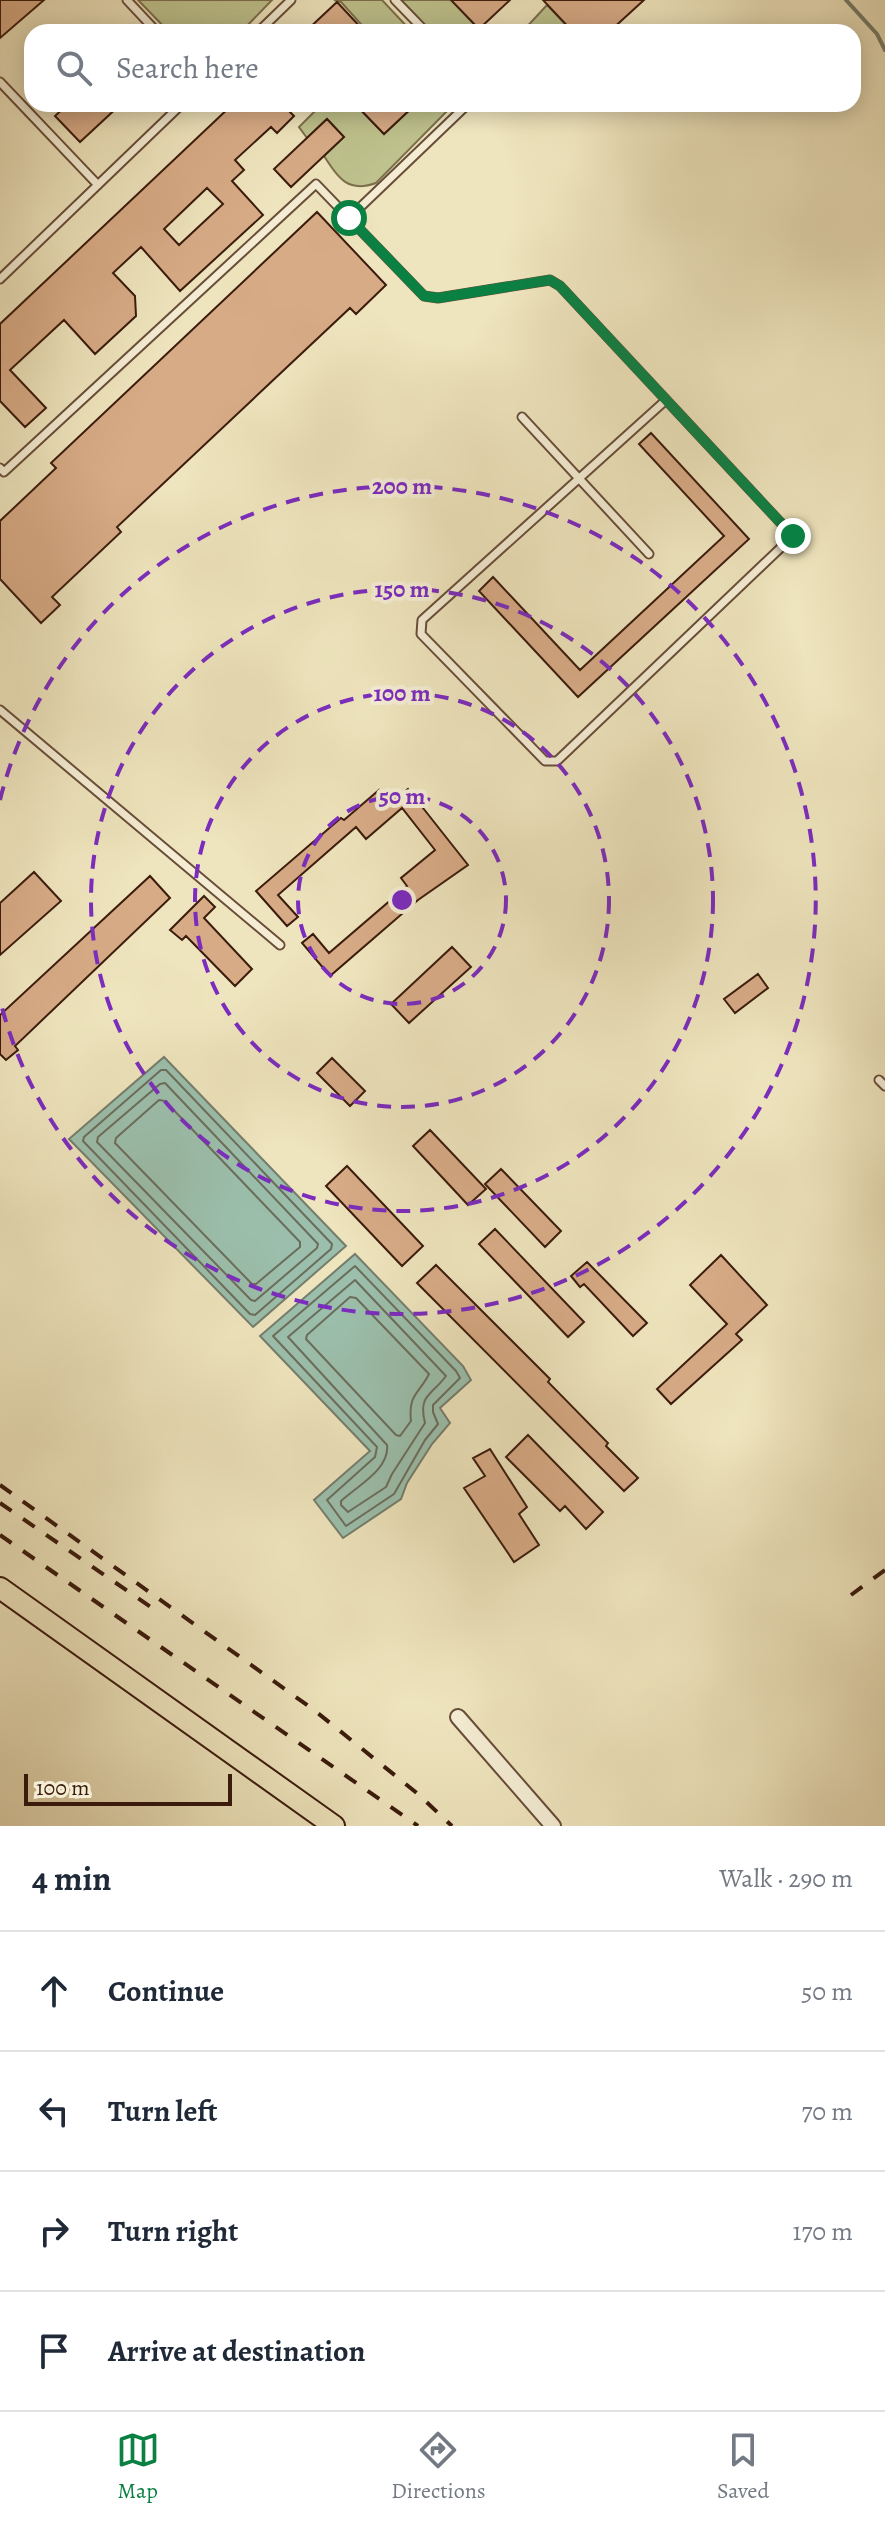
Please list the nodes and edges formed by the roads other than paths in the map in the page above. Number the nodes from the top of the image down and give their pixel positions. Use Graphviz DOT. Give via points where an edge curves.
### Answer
graph roads {
  1 [pos="127,0"];
  2 [pos="291,0"];
  3 [pos="395,0"];
  4 [pos="150,24"];
  5 [pos="266,24"];
  6 [pos="418,24"];
  7 [pos="0,82"];
  8 [pos="24,107"];
  9 [pos="29,112"];
  10 [pos="174,112"];
  11 [pos="460,112"];
  12 [pos="98,185"];
  13 [pos="349,218"];
  14 [pos="0,279"];
  15 [pos="666,400"];
  16 [pos="522,417"];
  17 [pos="0,468"];
  18 [pos="579,478"];
  19 [pos="649,554"];
  20 [pos="0,710"];
  21 [pos="280,945"];
  22 [pos="0,1588"];
  23 [pos="458,1717"];
  24 [pos="334,1826"];
  25 [pos="553,1826"];
  1 -- 4 [label="lane"];
  2 -- 5 [label="lane"];
  3 -- 6 [label="lane"];
  7 -- 8 [label="lane"];
  9 -- 12 [label="lane"];
  10 -- 12 [label="lane"];
  11 -- 13 [label="lane"];
  12 -- 14 [label="lane"];
  13 -- 15 [label="lane" via="424,296 550,280"];
  13 -- 17 [label="lane" via="316,184 4,472"];
  15 -- 18 [label="lane"];
  15 -- 18 [label="lane" via="793,536 557,761 545,761 421,634 422,620"];
  16 -- 18 [label="lane"];
  18 -- 19 [label="lane"];
  20 -- 21 [label="lane"];
  22 -- 24 [label="main road"];
  23 -- 25 [label="street"];
}
